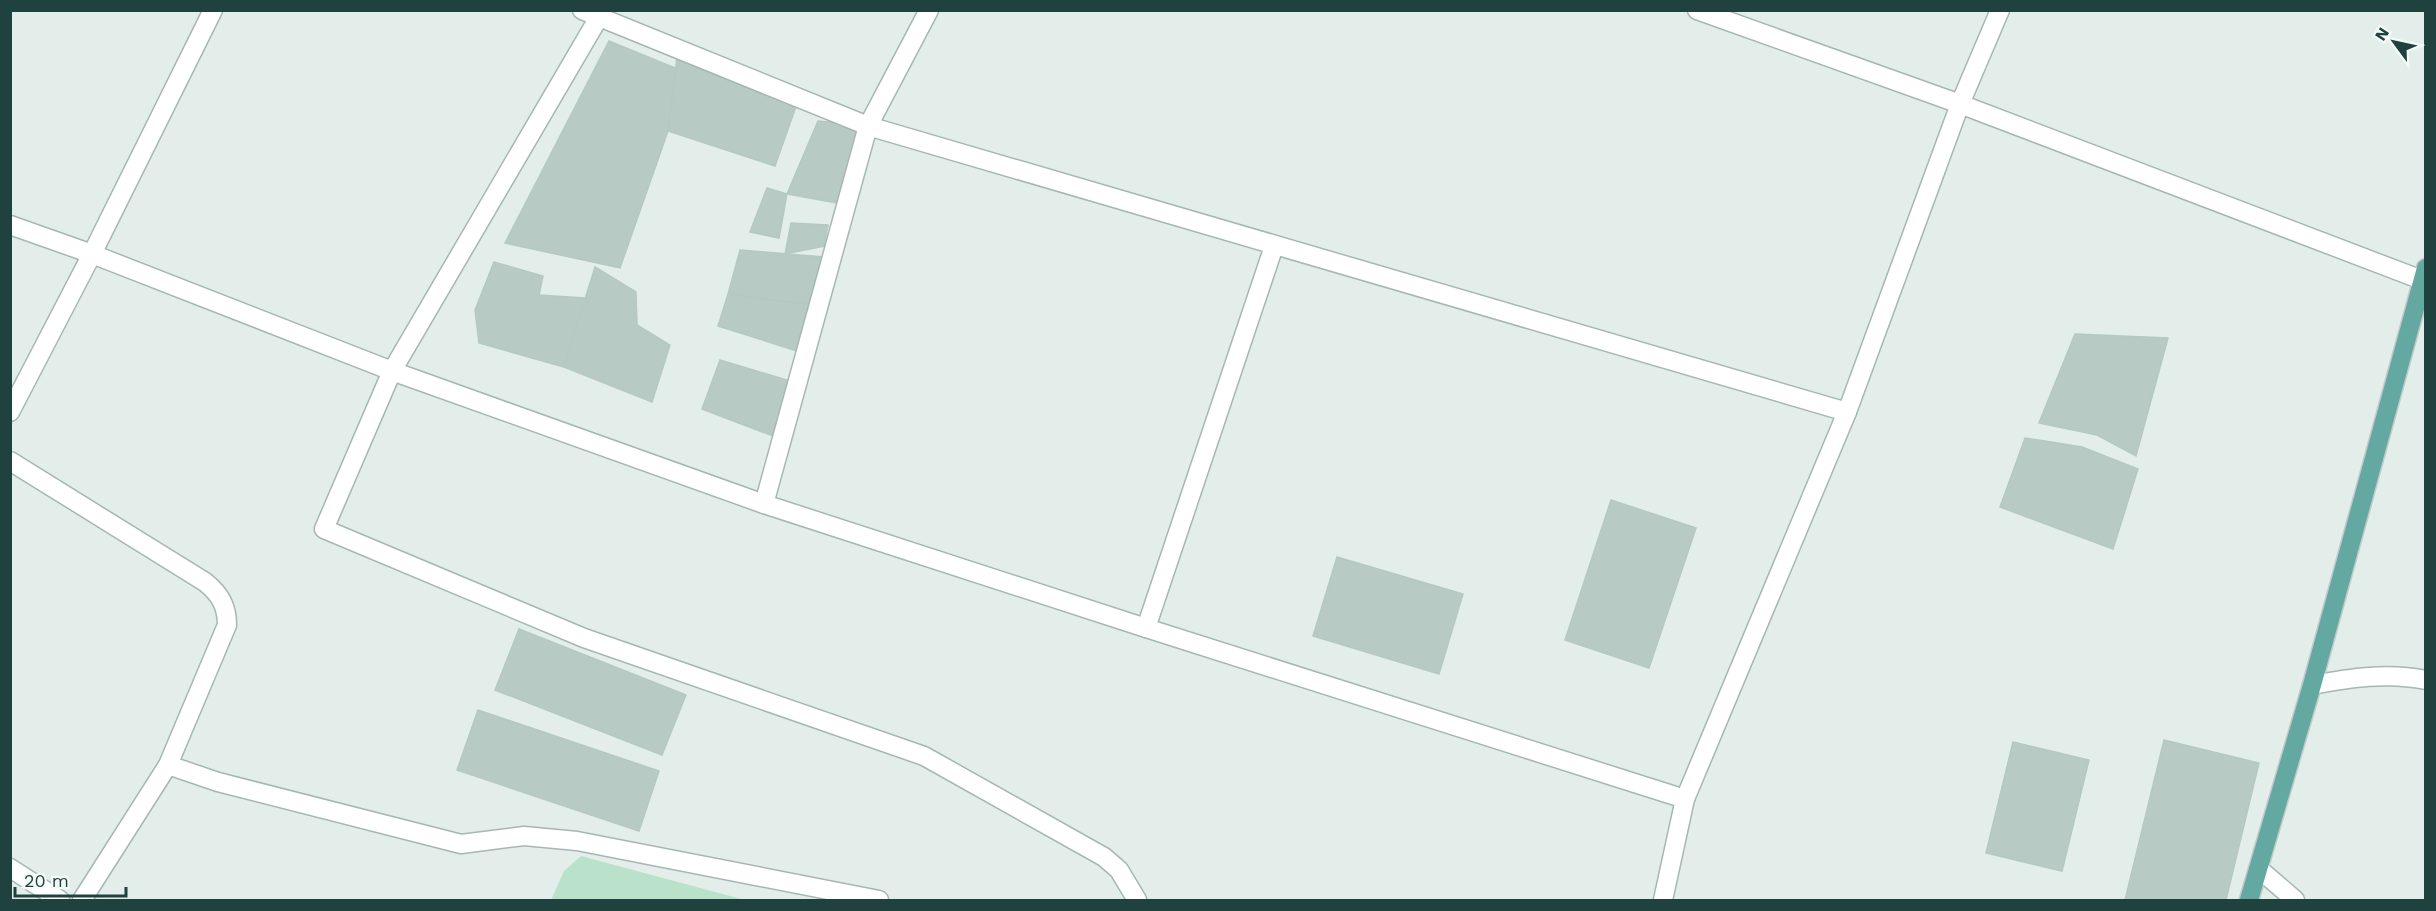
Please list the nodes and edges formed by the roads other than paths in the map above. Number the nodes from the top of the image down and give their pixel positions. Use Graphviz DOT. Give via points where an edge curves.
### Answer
graph roads {
  1 [pos="213,10"];
  2 [pos="582,10"];
  3 [pos="929,10"];
  4 [pos="1697,10"];
  5 [pos="2000,10"];
  6 [pos="599,17"];
  7 [pos="1960,104"];
  8 [pos="868,126"];
  9 [pos="10,225"];
  10 [pos="1274,246"];
  11 [pos="92,254"];
  12 [pos="2424,274"];
  13 [pos="392,371"];
  14 [pos="10,412"];
  15 [pos="1847,412"];
  16 [pos="10,461"];
  17 [pos="764,504"];
  18 [pos="1146,628"];
  19 [pos="2426,680"];
  20 [pos="2312,685"];
  21 [pos="168,765"];
  22 [pos="1685,799"];
  23 [pos="10,868"];
  24 [pos="2259,869"];
  25 [pos="60,900"];
  26 [pos="82,900"];
  27 [pos="879,900"];
  28 [pos="1137,900"];
  29 [pos="1663,900"];
  30 [pos="2249,900"];
  31 [pos="2295,900"];
  1 -- 11 [label="street"];
  2 -- 6 [label="street"];
  3 -- 8 [label="street"];
  4 -- 7 [label="street"];
  5 -- 7 [label="street"];
  6 -- 8 [label="street"];
  6 -- 13 [label="street"];
  7 -- 12 [label="street"];
  7 -- 15 [label="street"];
  8 -- 10 [label="street"];
  8 -- 17 [label="street"];
  9 -- 11 [label="street"];
  10 -- 15 [label="street"];
  10 -- 18 [label="street"];
  11 -- 13 [label="street"];
  11 -- 14 [label="street"];
  12 -- 20 [label="main road"];
  13 -- 17 [label="street"];
  13 -- 28 [label="street" via="324,529 584,638 924,756 1104,857 1119,870"];
  15 -- 22 [label="street"];
  16 -- 21 [label="street" via="205,582 223,601 227,625"];
  17 -- 18 [label="street"];
  18 -- 22 [label="street"];
  19 -- 20 [label="street" via="2362,676"];
  20 -- 24 [label="main road"];
  21 -- 26 [label="street"];
  21 -- 27 [label="street" via="218,782 461,844 524,836 577,841"];
  22 -- 29 [label="street"];
  23 -- 25 [label="street"];
  24 -- 30 [label="main road"];
  24 -- 31 [label="street"];
}
